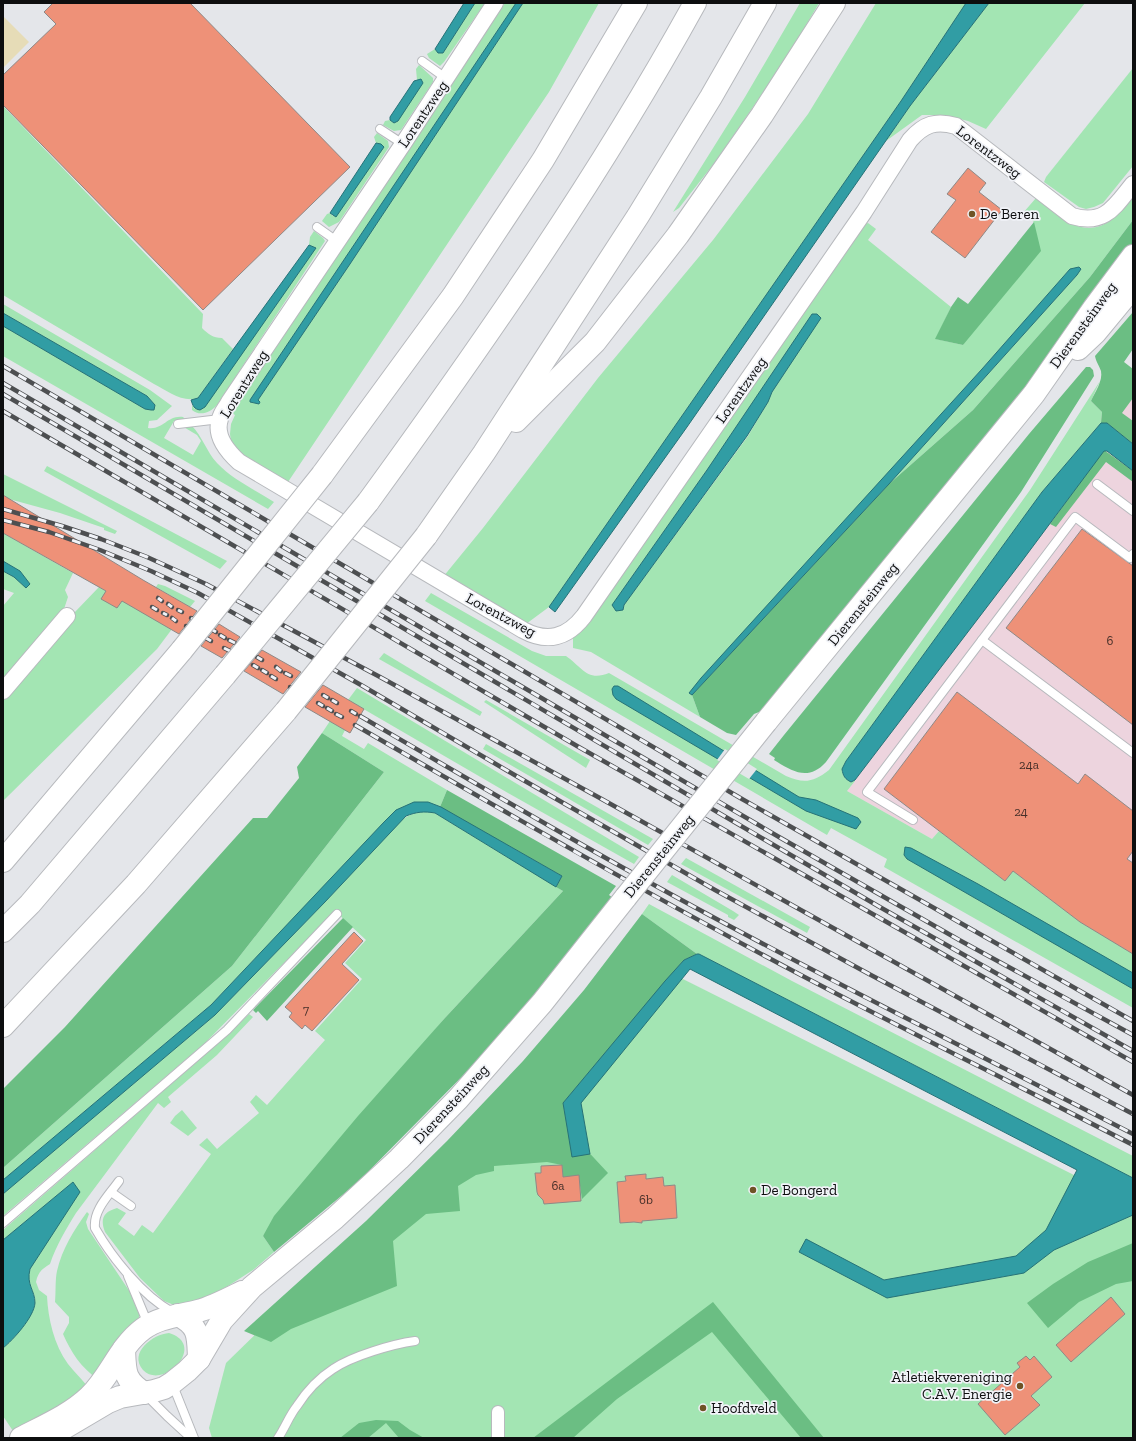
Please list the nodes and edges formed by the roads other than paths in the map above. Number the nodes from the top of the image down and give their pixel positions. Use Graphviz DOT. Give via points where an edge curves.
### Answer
graph roads {
  1 [pos="495,3"];
  2 [pos="630,3"];
  3 [pos="636,3"];
  4 [pos="695,3"];
  5 [pos="765,3"];
  6 [pos="834,3"];
  7 [pos="614,42"];
  8 [pos="422,61"];
  9 [pos="447,79"];
  10 [pos="380,129"];
  11 [pos="403,144"];
  12 [pos="1133,184"];
  13 [pos="317,227"];
  14 [pos="338,242"];
  15 [pos="1133,256"];
  16 [pos="1133,287"];
  17 [pos="1034,394"];
  18 [pos="220,419"];
  19 [pos="178,424"];
  20 [pos="484,453"];
  21 [pos="1097,484"];
  22 [pos="1133,511"];
  23 [pos="1133,554"];
  24 [pos="67,616"];
  25 [pos="982,640"];
  26 [pos="3,691"];
  27 [pos="1133,753"];
  28 [pos="913,820"];
  29 [pos="3,861"];
  30 [pos="337,914"];
  31 [pos="3,931"];
  32 [pos="3,1026"];
  33 [pos="119,1181"];
  34 [pos="111,1192"];
  35 [pos="131,1206"];
  36 [pos="3,1223"];
  37 [pos="126,1272"];
  38 [pos="252,1287"];
  39 [pos="178,1315"];
  40 [pos="149,1326"];
  41 [pos="415,1341"];
  42 [pos="124,1349"];
  43 [pos="199,1359"];
  44 [pos="172,1384"];
  45 [pos="144,1393"];
  46 [pos="498,1412"];
  47 [pos="21,1438"];
  48 [pos="47,1438"];
  49 [pos="193,1438"];
  50 [pos="278,1438"];
  51 [pos="498,1438"];
  1 -- 9 [label="street, Lorentzweg"];
  2 -- 7 [label="main road"];
  3 -- 7 [label="main road"];
  4 -- 31 [label="main road, bridge" via="672,46 590,179 449,390 368,502 225,675 30,904"];
  5 -- 20 [label="main road" via="638,216"];
  6 -- 20 [label="main road" via="762,115 673,242 595,342"];
  7 -- 29 [label="main road, bridge" via="543,160 453,296 322,475 182,650"];
  8 -- 9 [label="lane"];
  9 -- 11 [label="street, Lorentzweg"];
  10 -- 11 [label="lane"];
  11 -- 14 [label="street, Lorentzweg"];
  12 -- 18 [label="street, Lorentzweg" via="1105,215 1081,219 1072,216 956,126 940,123 919,130 584,616 571,630 556,636 540,637 523,630 239,462 222,442 218,429"];
  13 -- 14 [label="lane"];
  14 -- 18 [label="street, Lorentzweg"];
  15 -- 17 [label="main road, Dierensteinweg"];
  16 -- 17 [label="main road, Dierensteinweg" via="1095,333"];
  17 -- 38 [label="main road, Dierensteinweg, bridge" via="766,722 542,1002 458,1099 399,1159 335,1218"];
  18 -- 19 [label="lane"];
  20 -- 32 [label="main road, bridge" via="426,536 286,711 136,884"];
  21 -- 22 [label="lane"];
  23 -- 25 [label="lane" via="1130,558 1074,517"];
  24 -- 26 [label="street"];
  25 -- 27 [label="lane"];
  25 -- 28 [label="lane" via="867,792"];
  30 -- 36 [label="lane" via="227,1030"];
  33 -- 34 [label="lane"];
  34 -- 35 [label="lane"];
  34 -- 37 [label="lane" via="96,1214 95,1228"];
  37 -- 39 [label="lane" via="162,1306"];
  37 -- 40 [label="lane"];
  38 -- 39 [label="main road, Dierensteinweg" via="206,1308"];
  38 -- 43 [label="main road, Dierensteinweg" via="222,1320"];
  39 -- 40 [label="main road"];
  39 -- 43 [label="main road" via="188,1320 195,1329"];
  40 -- 42 [label="main road" via="133,1338"];
  41 -- 50 [label="lane" via="397,1344 334,1368 321,1378 297,1405"];
  42 -- 45 [label="main road" via="126,1374 134,1386"];
  42 -- 47 [label="main road" via="89,1397 73,1409"];
  43 -- 44 [label="main road"];
  44 -- 45 [label="main road"];
  44 -- 49 [label="lane"];
  45 -- 48 [label="main road" via="108,1402"];
  45 -- 49 [label="lane"];
  46 -- 51 [label="street"];
}
